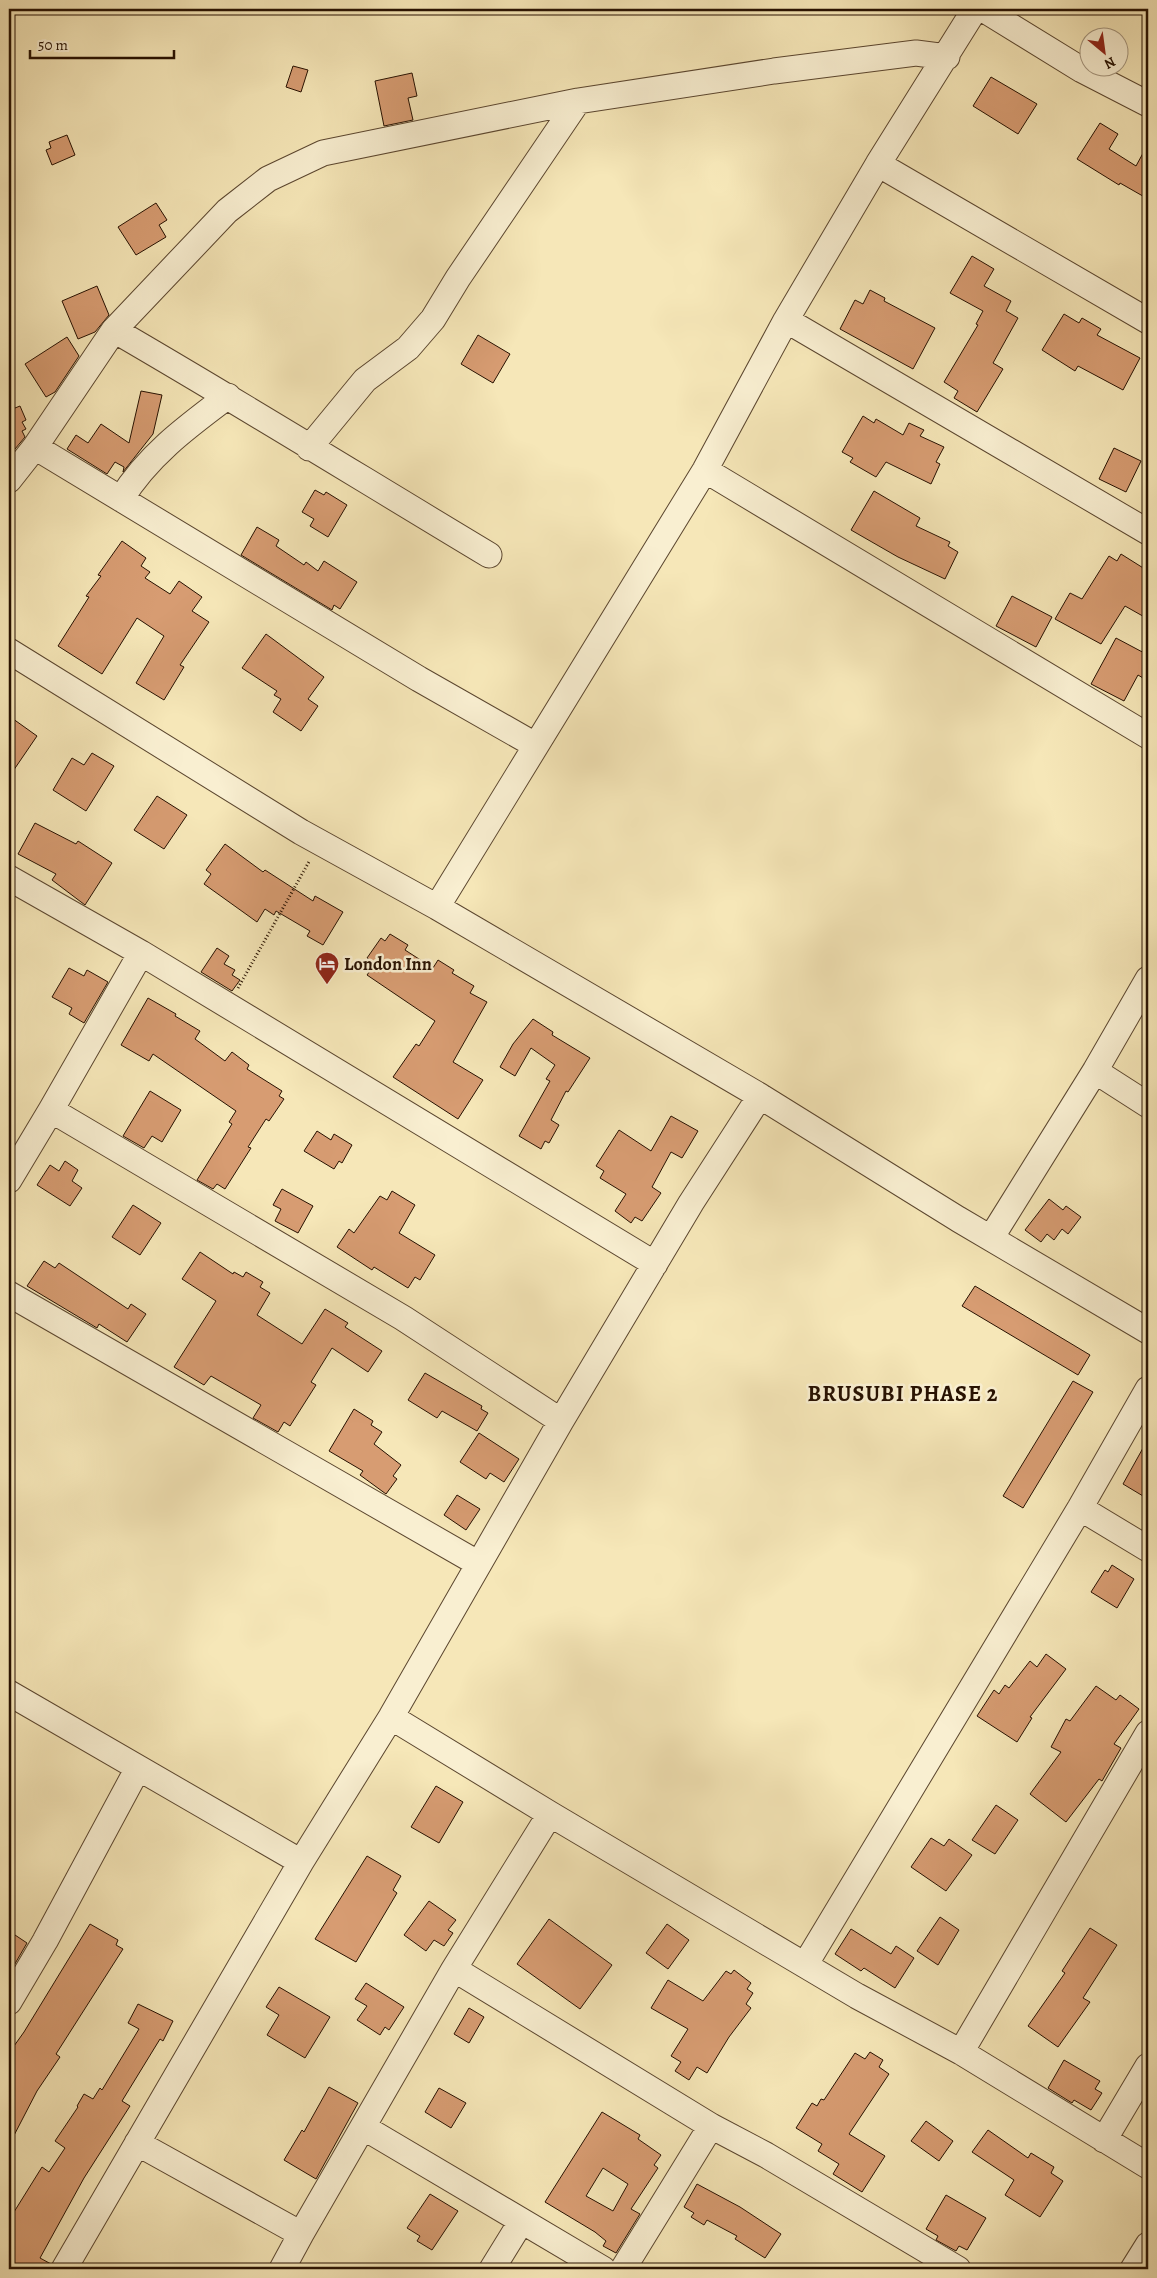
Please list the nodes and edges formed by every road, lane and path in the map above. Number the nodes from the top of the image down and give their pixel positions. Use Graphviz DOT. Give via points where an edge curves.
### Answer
graph roads {
  1 [pos="975,9"];
  2 [pos="982,9"];
  3 [pos="946,57"];
  4 [pos="578,101"];
  5 [pos="1148,104"];
  6 [pos="878,164"];
  7 [pos="786,320"];
  8 [pos="1148,321"];
  9 [pos="114,330"];
  10 [pos="228,396"];
  11 [pos="35,447"];
  12 [pos="309,448"];
  13 [pos="705,470"];
  14 [pos="9,480"];
  15 [pos="121,499"];
  16 [pos="1148,532"];
  17 [pos="489,555"];
  18 [pos="9,651"];
  19 [pos="1148,736"];
  20 [pos="535,745"];
  21 [pos="320,842"];
  22 [pos="9,878"];
  23 [pos="437,907"];
  24 [pos="141,953"];
  25 [pos="1148,979"];
  26 [pos="228,1007"];
  27 [pos="1094,1071"];
  28 [pos="760,1096"];
  29 [pos="1148,1105"];
  30 [pos="51,1110"];
  31 [pos="9,1180"];
  32 [pos="991,1238"];
  33 [pos="655,1264"];
  34 [pos="9,1294"];
  35 [pos="1148,1331"];
  36 [pos="1148,1389"];
  37 [pos="561,1421"];
  38 [pos="1080,1508"];
  39 [pos="1148,1549"];
  40 [pos="479,1564"];
  41 [pos="9,1693"];
  42 [pos="391,1717"];
  43 [pos="1148,1733"];
  44 [pos="138,1768"];
  45 [pos="550,1814"];
  46 [pos="300,1862"];
  47 [pos="805,1965"];
  48 [pos="454,1969"];
  49 [pos="9,2002"];
  50 [pos="961,2052"];
  51 [pos="1148,2066"];
  52 [pos="711,2126"];
  53 [pos="364,2127"];
  54 [pos="1104,2140"];
  55 [pos="137,2143"];
  56 [pos="1148,2166"];
  57 [pos="521,2222"];
  58 [pos="300,2234"];
  59 [pos="1148,2245"];
  60 [pos="64,2269"];
  61 [pos="282,2269"];
  62 [pos="492,2269"];
  63 [pos="603,2269"];
  64 [pos="623,2269"];
  65 [pos="958,2269"];
  66 [pos="1133,2269"];
  1 -- 3 [label="street"];
  2 -- 5 [label="street" via="1082,70"];
  3 -- 4 [label="street" via="916,53"];
  3 -- 6 [label="street"];
  4 -- 9 [label="street" via="323,153 268,178 227,211"];
  4 -- 12 [label="street" via="458,278 434,319 408,348 365,380"];
  6 -- 7 [label="street"];
  6 -- 8 [label="street"];
  7 -- 13 [label="street"];
  7 -- 16 [label="street"];
  9 -- 10 [label="street"];
  9 -- 11 [label="street"];
  10 -- 12 [label="street"];
  10 -- 15 [label="street" via="174,436 134,478"];
  11 -- 14 [label="street"];
  11 -- 15 [label="street"];
  12 -- 17 [label="street"];
  13 -- 19 [label="street"];
  13 -- 20 [label="street"];
  15 -- 20 [label="street" via="419,679"];
  18 -- 21 [label="street"];
  20 -- 23 [label="street"];
  21 -- 23 [label="street"];
  21 -- 26 [label="path"];
  22 -- 24 [label="street"];
  23 -- 28 [label="street"];
  24 -- 26 [label="street"];
  24 -- 30 [label="street"];
  25 -- 27 [label="street"];
  26 -- 33 [label="street"];
  27 -- 29 [label="street"];
  27 -- 32 [label="street"];
  28 -- 32 [label="street"];
  28 -- 33 [label="street"];
  30 -- 31 [label="street"];
  30 -- 37 [label="street" via="403,1318"];
  32 -- 35 [label="street"];
  33 -- 37 [label="street"];
  34 -- 40 [label="street"];
  36 -- 38 [label="street"];
  37 -- 40 [label="street"];
  38 -- 39 [label="street"];
  38 -- 47 [label="street"];
  40 -- 42 [label="street"];
  41 -- 44 [label="street"];
  42 -- 45 [label="street"];
  42 -- 46 [label="street"];
  43 -- 50 [label="street"];
  44 -- 46 [label="street"];
  44 -- 49 [label="street"];
  45 -- 47 [label="street"];
  45 -- 48 [label="street"];
  46 -- 55 [label="street"];
  47 -- 50 [label="street"];
  48 -- 52 [label="street"];
  48 -- 53 [label="street"];
  50 -- 54 [label="street"];
  51 -- 54 [label="street"];
  52 -- 64 [label="street"];
  52 -- 65 [label="street"];
  53 -- 57 [label="street"];
  53 -- 58 [label="street"];
  54 -- 56 [label="street"];
  55 -- 58 [label="street"];
  55 -- 60 [label="street"];
  57 -- 62 [label="street"];
  57 -- 63 [label="street"];
  58 -- 61 [label="street"];
  59 -- 66 [label="street"];
}
